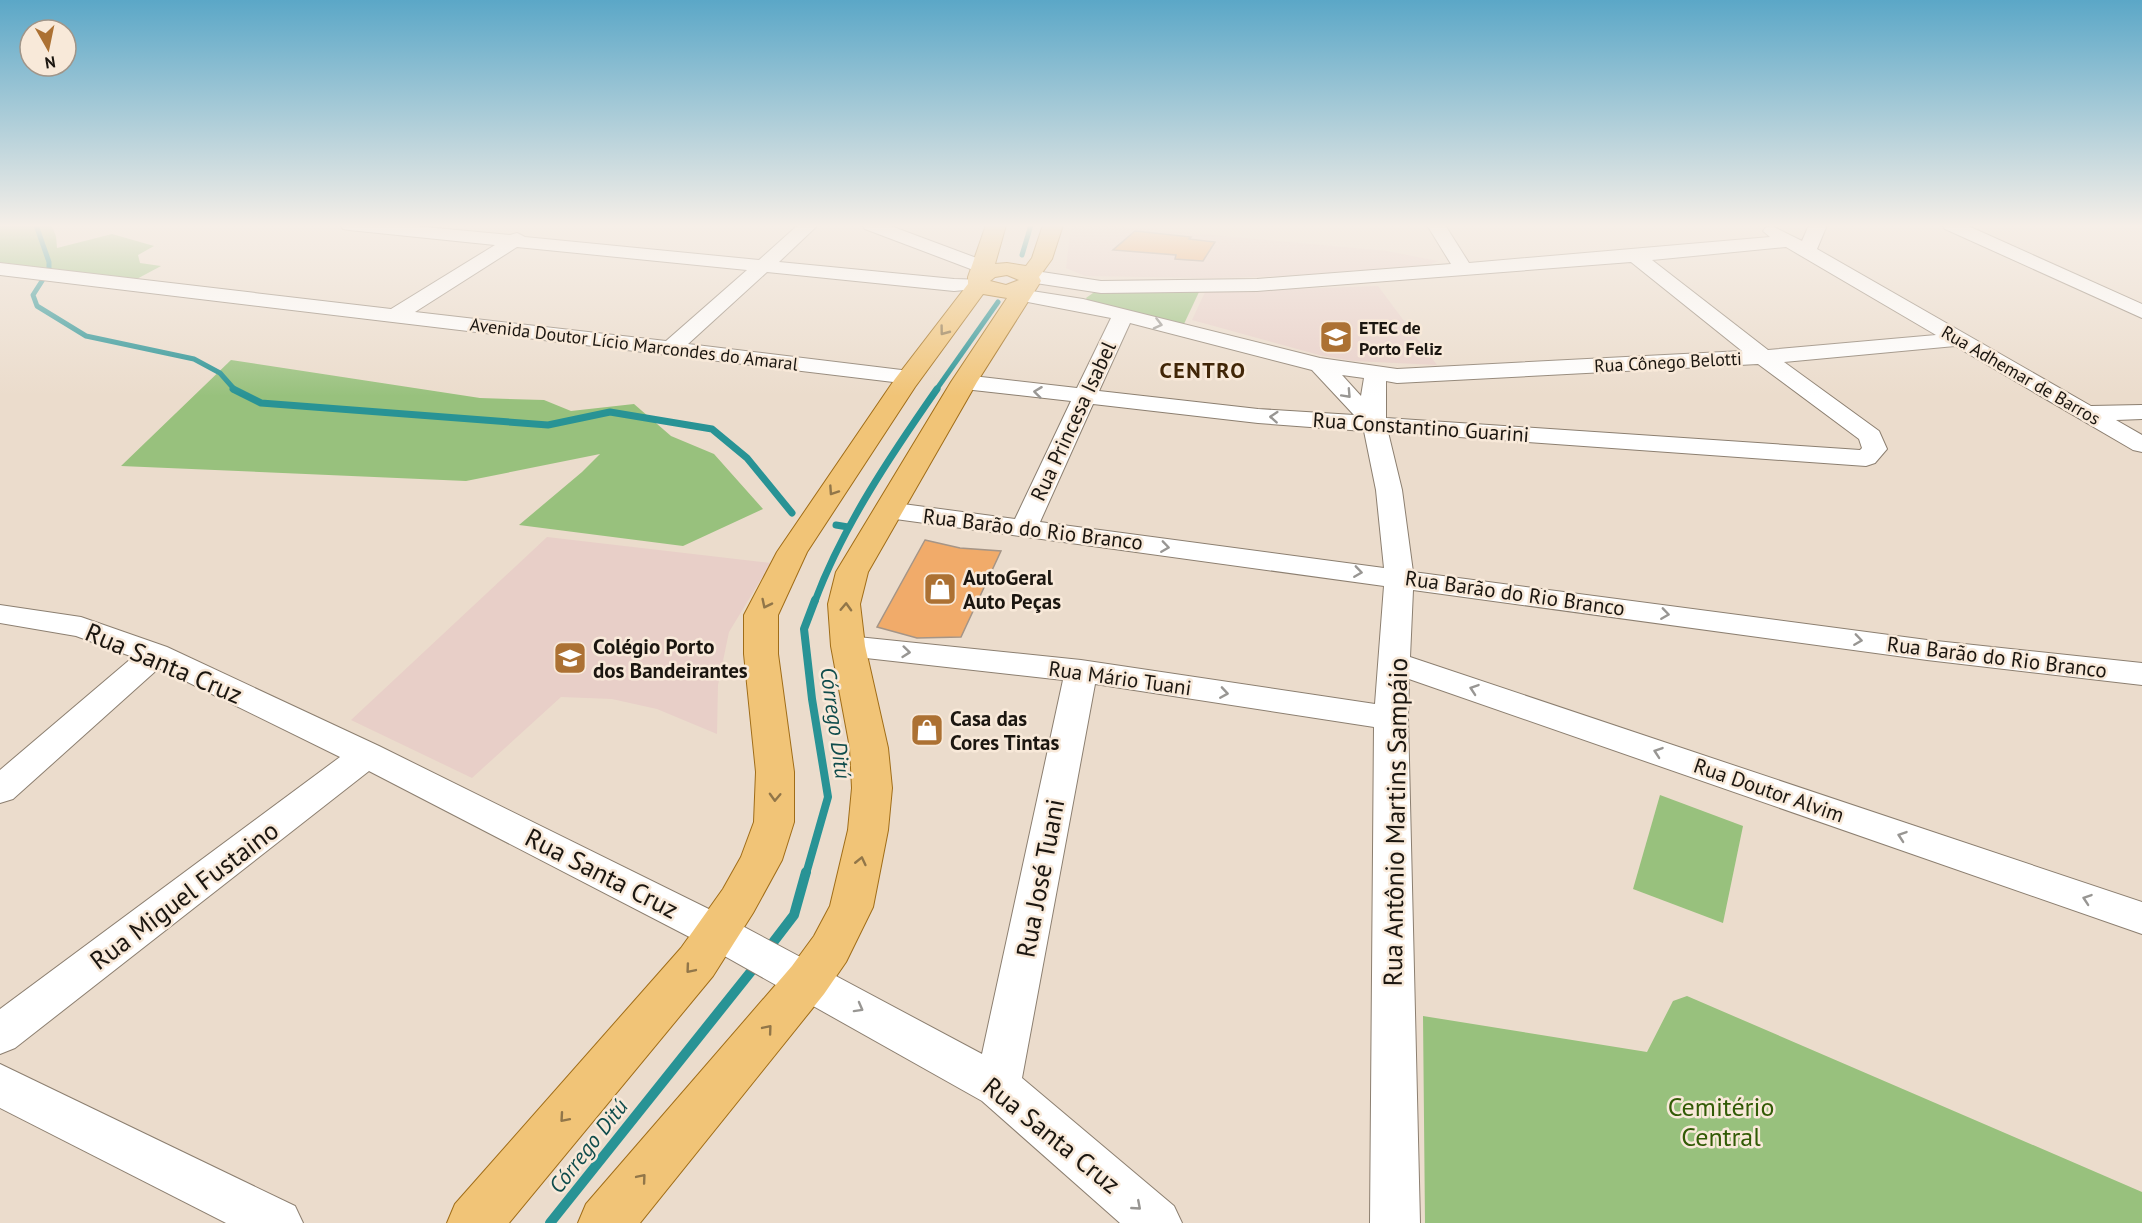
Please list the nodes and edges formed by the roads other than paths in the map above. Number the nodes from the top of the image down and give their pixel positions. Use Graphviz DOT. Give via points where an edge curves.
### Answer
graph roads {
  1 [pos="110,282"];
  2 [pos="449,282"];
  3 [pos="747,282"];
  4 [pos="921,282"];
  5 [pos="962,282"];
  6 [pos="976,282"];
  7 [pos="1023,282"];
  8 [pos="1027,282"];
  9 [pos="1290,282"];
  10 [pos="1668,282"];
  11 [pos="1860,282"];
  12 [pos="2076,282"];
  13 [pos="1024,286"];
  14 [pos="1101,286"];
  15 [pos="1083,305"];
  16 [pos="2142,312"];
  17 [pos="1123,315"];
  18 [pos="395,316"];
  19 [pos="1959,339"];
  20 [pos="671,348"];
  21 [pos="1763,357"];
  22 [pos="1320,365"];
  23 [pos="1376,374"];
  24 [pos="910,377"];
  25 [pos="964,382"];
  26 [pos="1084,397"];
  27 [pos="2142,412"];
  28 [pos="2088,413"];
  29 [pos="1374,423"];
  30 [pos="2142,445"];
  31 [pos="888,510"];
  32 [pos="1024,528"];
  33 [pos="1399,578"];
  34 [pos="0,614"];
  35 [pos="848,646"];
  36 [pos="156,654"];
  37 [pos="1396,663"];
  38 [pos="1082,671"];
  39 [pos="2142,674"];
  40 [pos="1391,718"];
  41 [pos="367,755"];
  42 [pos="0,790"];
  43 [pos="2142,918"];
  44 [pos="727,937"];
  45 [pos="799,976"];
  46 [pos="0,1034"];
  47 [pos="0,1085"];
  48 [pos="998,1086"];
  49 [pos="278,1223"];
  50 [pos="474,1223"];
  51 [pos="605,1223"];
  52 [pos="1156,1223"];
  53 [pos="1395,1223"];
  1 -- 18 [label="street, Avenida Doutor Lício Marcondes do Amaral"];
  2 -- 18 [label="street"];
  3 -- 20 [label="street"];
  4 -- 5 [label="street"];
  6 -- 24 [label="main road, one-way"];
  7 -- 13 [label="main road"];
  8 -- 13 [label="main road"];
  9 -- 14 [label="street"];
  10 -- 21 [label="street"];
  11 -- 19 [label="street, Rua Adhemar de Barros"];
  12 -- 16 [label="street"];
  13 -- 14 [label="street"];
  13 -- 15 [label="street, Rua Cônego Belotti"];
  13 -- 25 [label="main road"];
  14 -- 15 [label="street" via="1079,296"];
  15 -- 17 [label="street, Rua Cônego Belotti"];
  17 -- 22 [label="street, Rua Cônego Belotti, one-way"];
  17 -- 26 [label="street, Rua Princesa Isabel"];
  18 -- 20 [label="street, Avenida Doutor Lício Marcondes do Amaral"];
  19 -- 21 [label="street, Rua Cônego Belotti"];
  19 -- 28 [label="street, Rua Adhemar de Barros"];
  20 -- 24 [label="street, Avenida Doutor Lício Marcondes do Amaral"];
  21 -- 23 [label="street, Rua Cônego Belotti"];
  21 -- 29 [label="street, Rua Constantino Guarini" via="1870,436 1875,449 1866,458"];
  22 -- 23 [label="street, Rua Cônego Belotti"];
  22 -- 29 [label="street, one-way"];
  23 -- 29 [label="street, Rua Antônio Martins Sampáio"];
  24 -- 44 [label="main road, one-way" via="792,552 761,615 761,654 776,772 774,822 761,860 738,901"];
  26 -- 25 [label="street, Rua Constantino Guarini, one-way"];
  25 -- 31 [label="main road"];
  29 -- 26 [label="street, Rua Constantino Guarini, one-way" via="1257,416"];
  26 -- 32 [label="street, Rua Princesa Isabel"];
  27 -- 28 [label="street"];
  28 -- 30 [label="street, Rua Adhemar de Barros"];
  29 -- 33 [label="street, Rua Antônio Martins Sampáio" via="1389,490"];
  31 -- 32 [label="street, Rua Barão do Rio Branco"];
  35 -- 31 [label="main road, one-way" via="844,604 852,572"];
  32 -- 33 [label="street, Rua Barão do Rio Branco, one-way"];
  33 -- 37 [label="street, Rua Antônio Martins Sampáio"];
  33 -- 39 [label="street, Rua Barão do Rio Branco, one-way" via="1916,648"];
  34 -- 36 [label="street, Rua Santa Cruz" via="81,627"];
  35 -- 38 [label="street, Rua Mário Tuani, one-way"];
  45 -- 35 [label="main road, one-way" via="830,949 851,907 868,830 872,788 869,748"];
  36 -- 41 [label="street, Rua Santa Cruz"];
  36 -- 42 [label="street"];
  37 -- 40 [label="street, Rua Antônio Martins Sampáio"];
  43 -- 37 [label="street, Rua Doutor Alvim, one-way"];
  38 -- 40 [label="street, Rua Mário Tuani, one-way"];
  38 -- 48 [label="street, Rua José Tuani"];
  40 -- 53 [label="street, Rua Antônio Martins Sampáio"];
  41 -- 44 [label="street, Rua Santa Cruz"];
  41 -- 46 [label="street, Rua Miguel Fustaino"];
  44 -- 45 [label="street, Rua Santa Cruz"];
  44 -- 50 [label="main road, one-way" via="697,962"];
  45 -- 48 [label="street, Rua Santa Cruz, one-way"];
  51 -- 45 [label="main road, one-way"];
  47 -- 49 [label="street"];
  48 -- 52 [label="street, Rua Santa Cruz, one-way"];
}
